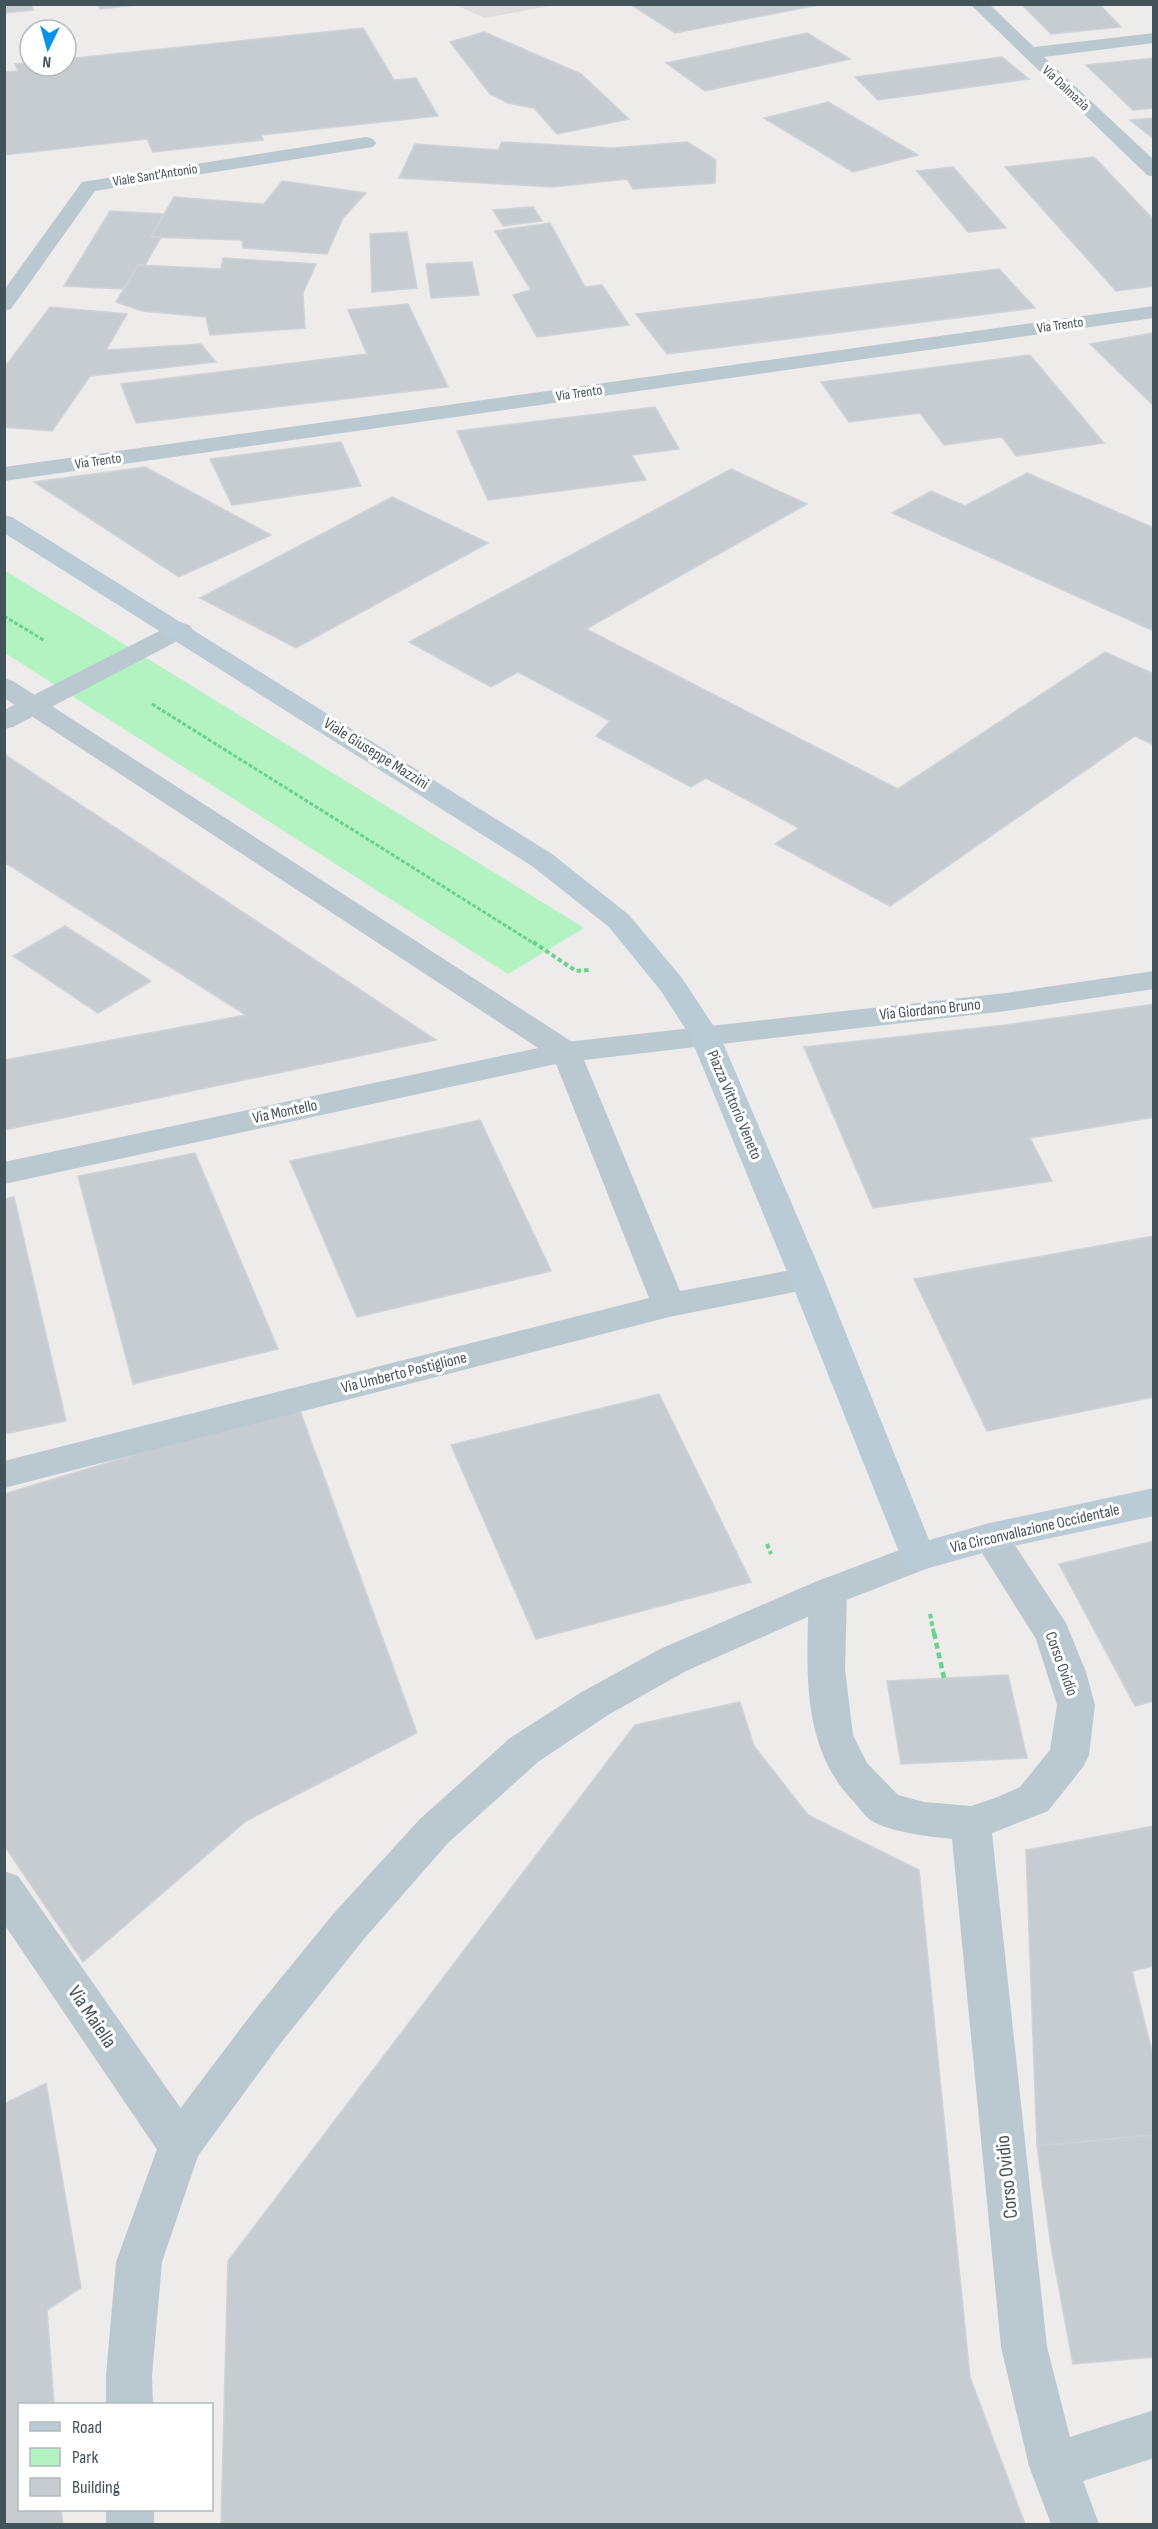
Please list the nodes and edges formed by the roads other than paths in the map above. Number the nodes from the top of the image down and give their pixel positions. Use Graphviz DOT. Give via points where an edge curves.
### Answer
graph roads {
  1 [pos="978,4"];
  2 [pos="1154,38"];
  3 [pos="1029,53"];
  4 [pos="366,142"];
  5 [pos="1154,171"];
  6 [pos="4,305"];
  7 [pos="1154,312"];
  8 [pos="4,474"];
  9 [pos="4,522"];
  10 [pos="180,630"];
  11 [pos="4,687"];
  12 [pos="34,705"];
  13 [pos="4,721"];
  14 [pos="1154,980"];
  15 [pos="705,1036"];
  16 [pos="566,1052"];
  17 [pos="4,1173"];
  18 [pos="807,1279"];
  19 [pos="669,1305"];
  20 [pos="4,1475"];
  21 [pos="1154,1502"];
  22 [pos="990,1537"];
  23 [pos="918,1557"];
  24 [pos="828,1592"];
  25 [pos="971,1823"];
  26 [pos="4,1889"];
  27 [pos="180,2145"];
  28 [pos="129,2403"];
  29 [pos="1154,2434"];
  30 [pos="1053,2466"];
  31 [pos="1075,2524"];
  1 -- 3 [label="street, Via Dalmazia"];
  2 -- 3 [label="street"];
  3 -- 5 [label="street, Via Dalmazia"];
  4 -- 6 [label="street, Viale Sant'Antonio" via="88,186"];
  7 -- 8 [label="street, Via Trento"];
  9 -- 10 [label="main road, Viale Giuseppe Mazzini"];
  10 -- 12 [label="street"];
  10 -- 15 [label="main road, Viale Giuseppe Mazzini" via="542,860 619,921 672,985"];
  11 -- 12 [label="street"];
  12 -- 13 [label="street"];
  12 -- 16 [label="street"];
  14 -- 15 [label="street, Via Giordano Bruno" via="1006,1002"];
  15 -- 16 [label="street, Piazza Vittorio Veneto"];
  15 -- 18 [label="main road, Piazza Vittorio Veneto"];
  16 -- 17 [label="street, Via Montello"];
  16 -- 19 [label="street"];
  18 -- 19 [label="street, Via Umberto Postiglione"];
  18 -- 23 [label="main road, Piazza Vittorio Veneto"];
  19 -- 20 [label="street, Via Umberto Postiglione"];
  21 -- 22 [label="main road, Via Circonvallazione Occidentale"];
  22 -- 23 [label="main road, Via Circonvallazione Occidentale"];
  22 -- 25 [label="street, Corso Ovidio" via="1053,1634 1076,1706 1069,1755 1034,1799"];
  23 -- 24 [label="street"];
  24 -- 25 [label="street, Corso Ovidio" via="826,1670 834,1735 853,1775 886,1809 924,1819"];
  24 -- 27 [label="street" via="673,1660 524,1749 434,1831 349,1926"];
  25 -- 30 [label="street, Corso Ovidio" via="1024,2347"];
  26 -- 27 [label="street, Via Maiella"];
  27 -- 28 [label="street" via="139,2262"];
  29 -- 30 [label="street"];
  30 -- 31 [label="street, Corso Ovidio"];
}
